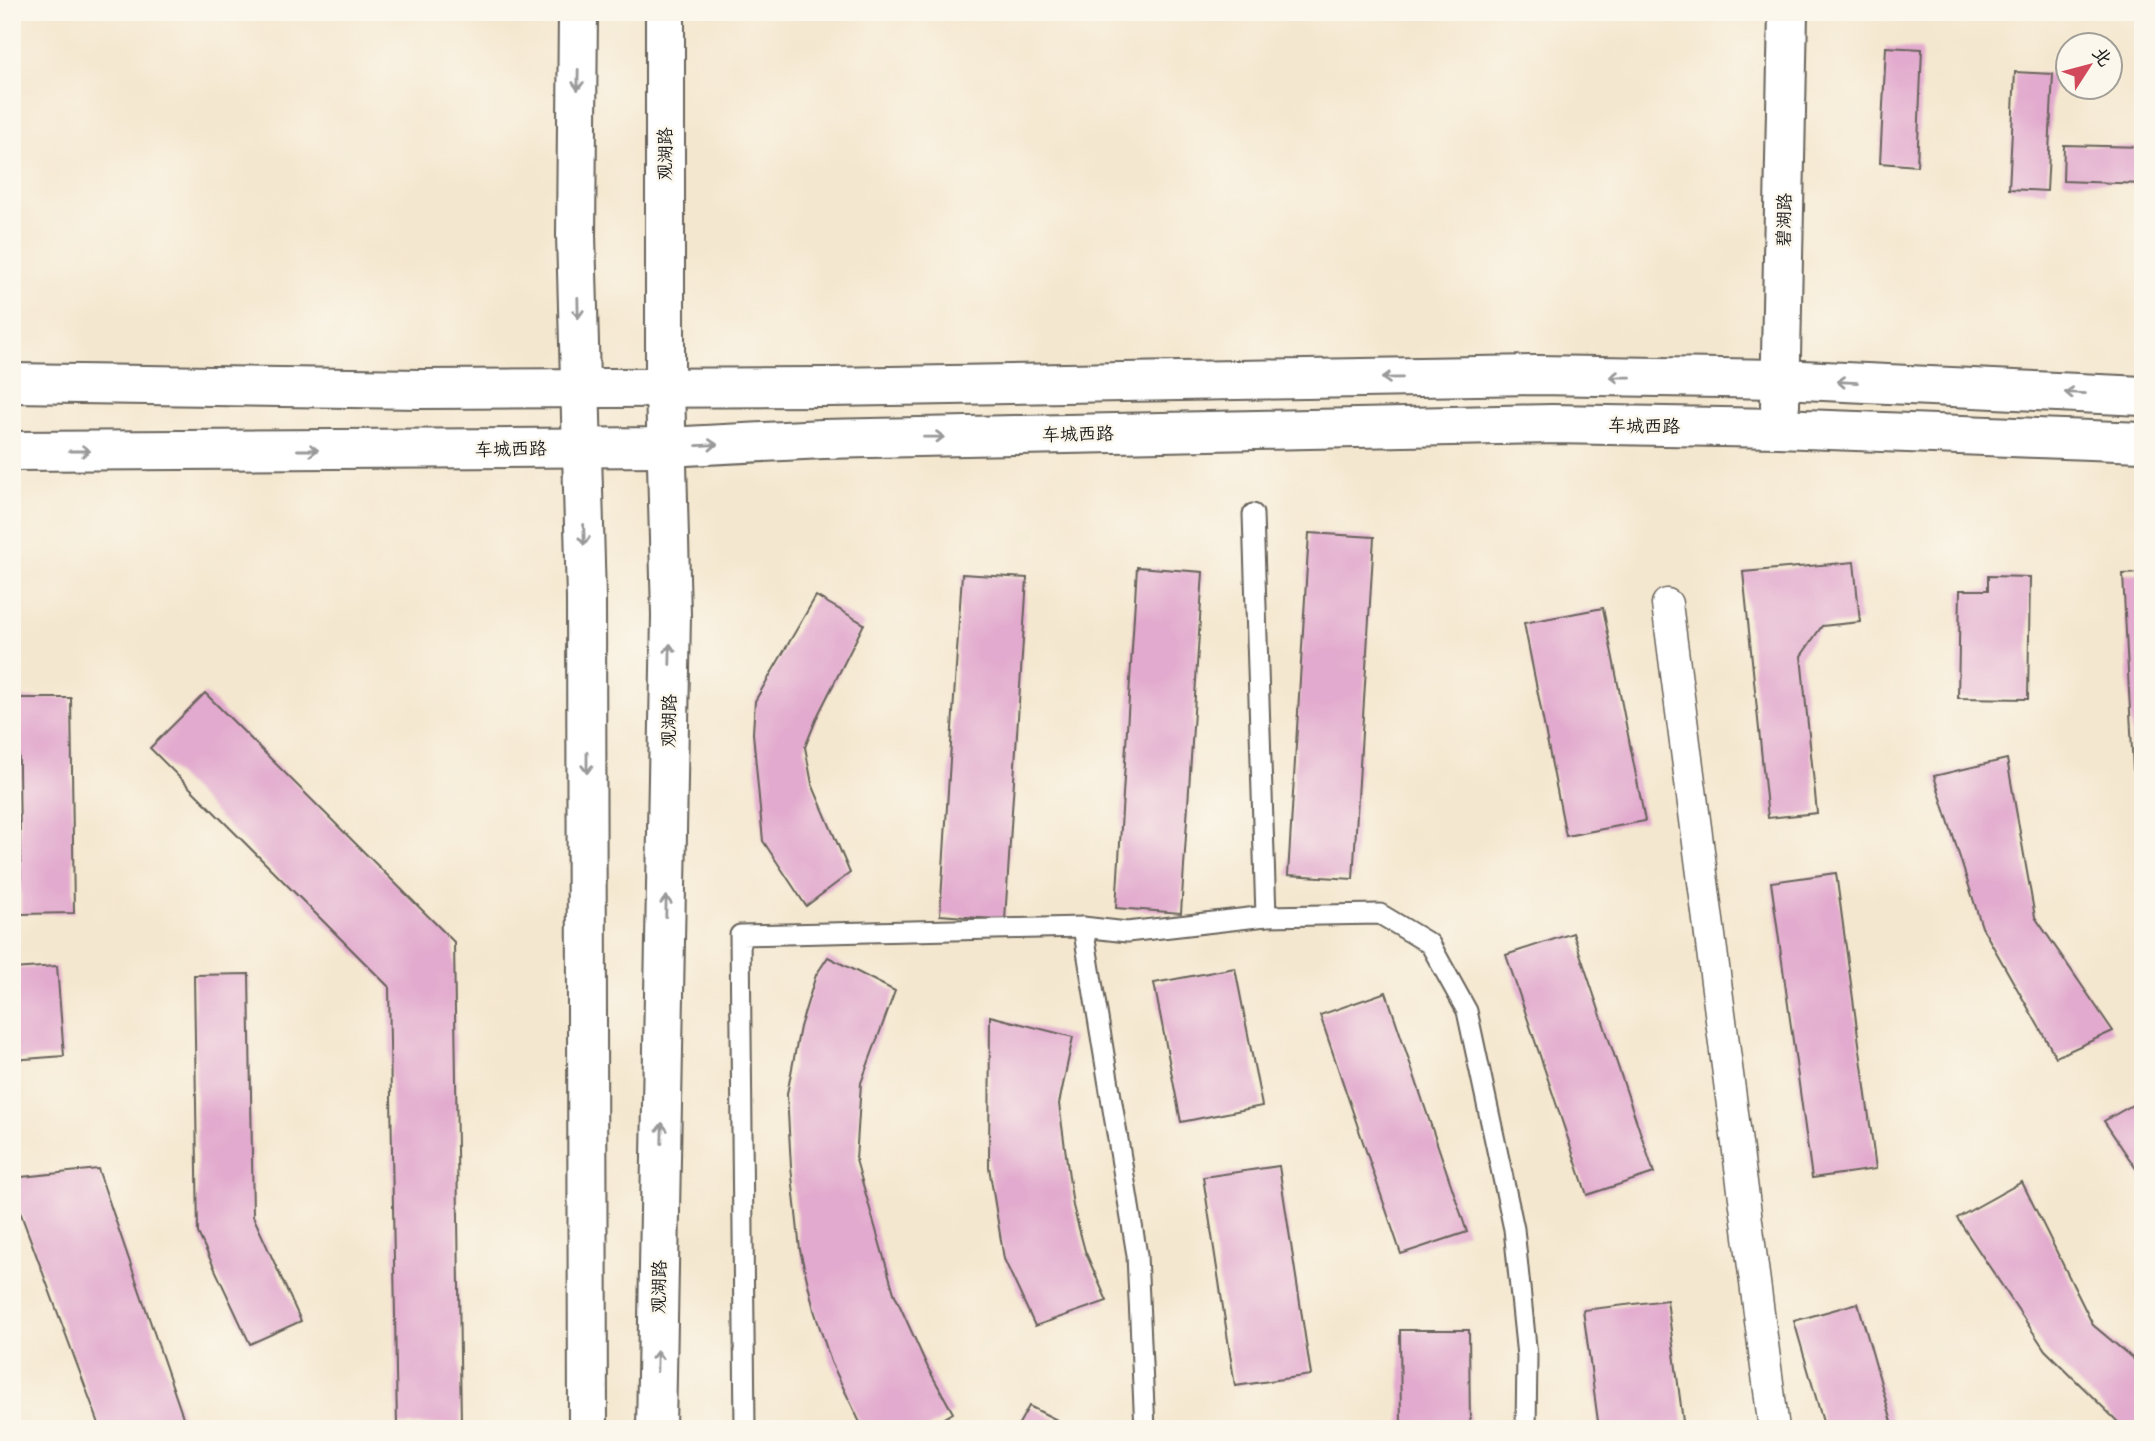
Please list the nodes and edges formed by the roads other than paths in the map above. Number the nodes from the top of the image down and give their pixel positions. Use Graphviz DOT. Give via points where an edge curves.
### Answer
graph roads {
  1 [pos="578,12"];
  2 [pos="665,12"];
  3 [pos="1788,12"];
  4 [pos="1781,379"];
  5 [pos="12,383"];
  6 [pos="580,387"];
  7 [pos="665,387"];
  8 [pos="2143,396"];
  9 [pos="1778,428"];
  10 [pos="2143,442"];
  11 [pos="666,447"];
  12 [pos="581,448"];
  13 [pos="12,451"];
  14 [pos="1253,514"];
  15 [pos="1667,604"];
  16 [pos="1266,916"];
  17 [pos="1083,927"];
  18 [pos="588,1429"];
  19 [pos="656,1429"];
  20 [pos="746,1429"];
  21 [pos="1145,1429"];
  22 [pos="1526,1429"];
  23 [pos="1774,1429"];
  1 -- 6 [label="main road, one-way"];
  2 -- 7 [label="main road, 观湖路"];
  3 -- 4 [label="main road, 碧湖路"];
  4 -- 7 [label="main road, one-way" via="1536,375"];
  8 -- 4 [label="main road, one-way"];
  4 -- 9 [label="main road, 碧湖路"];
  5 -- 6 [label="main road"];
  6 -- 7 [label="main road"];
  6 -- 12 [label="main road"];
  7 -- 11 [label="main road, 观湖路"];
  9 -- 10 [label="main road, 车城西路"];
  11 -- 9 [label="main road, 车城西路, one-way" via="823,439 1538,425"];
  11 -- 12 [label="main road, 车城西路"];
  19 -- 11 [label="main road, 观湖路, one-way" via="671,615"];
  13 -- 12 [label="main road, 车城西路, one-way"];
  12 -- 18 [label="main road, one-way" via="586,598"];
  14 -- 16 [label="lane"];
  15 -- 23 [label="street"];
  16 -- 17 [label="lane" via="1127,932"];
  16 -- 22 [label="lane" via="1380,914 1430,944 1467,1011 1514,1229 1527,1356"];
  17 -- 20 [label="lane" via="740,934"];
  17 -- 21 [label="lane" via="1137,1255"];
}
